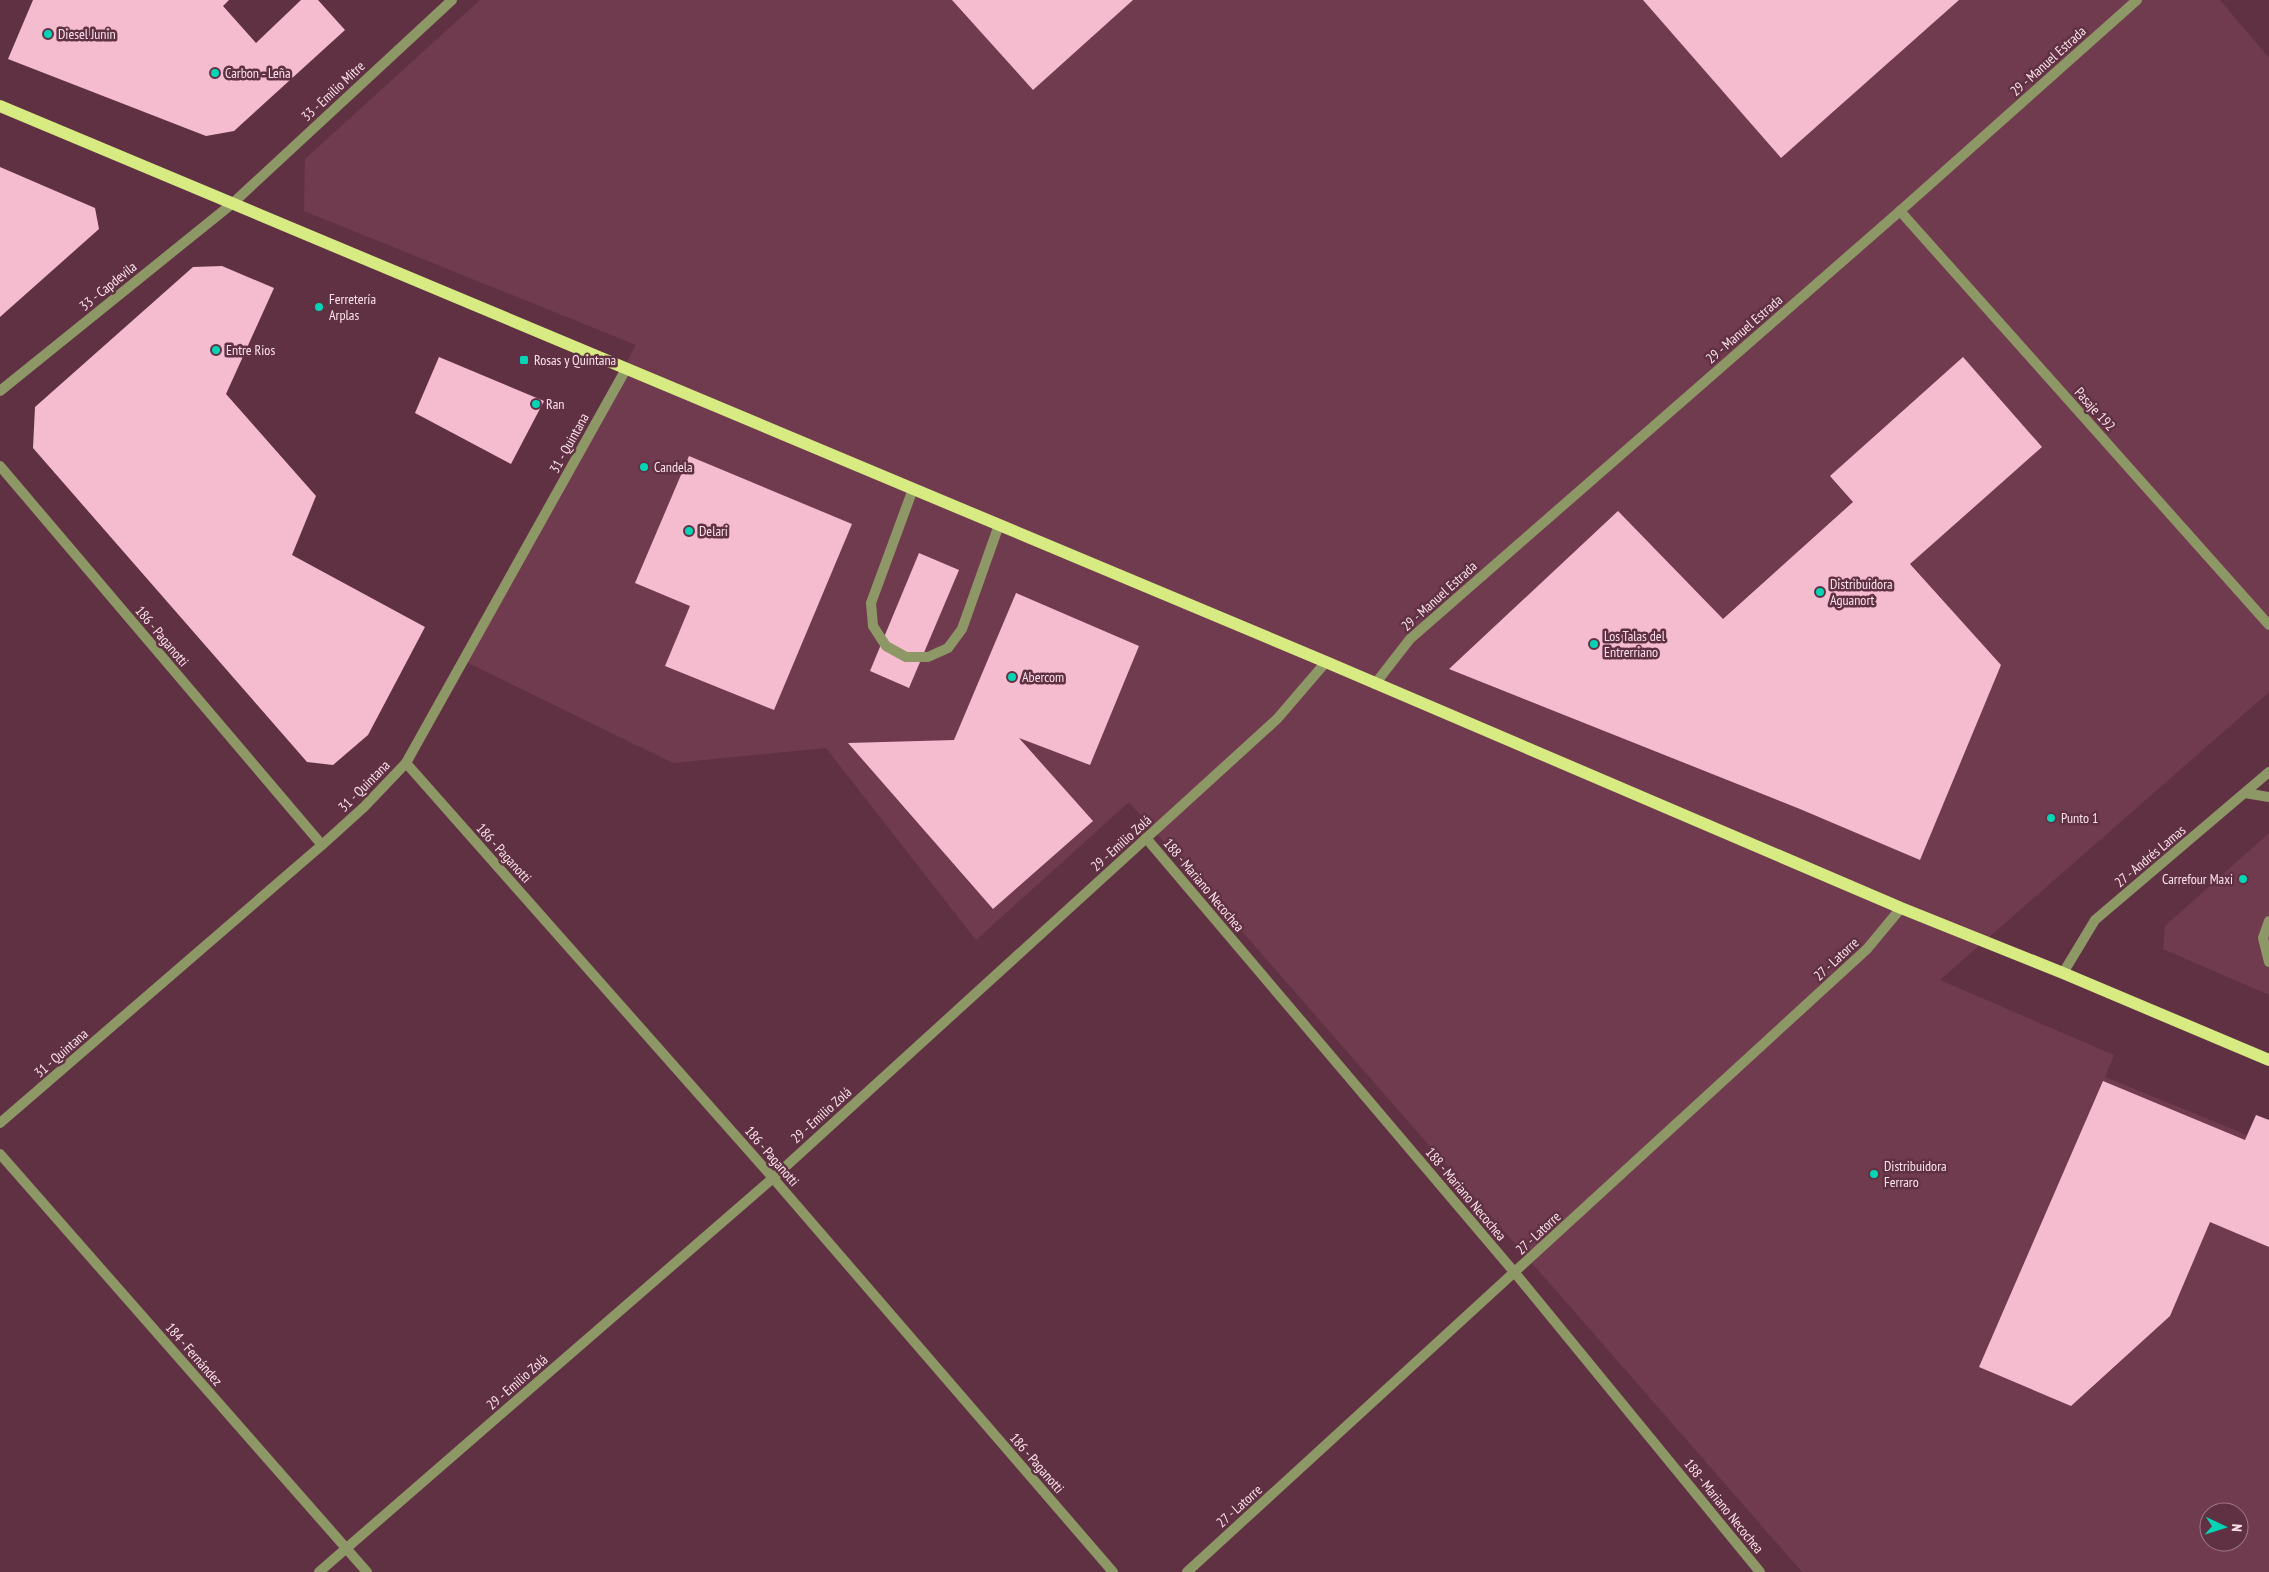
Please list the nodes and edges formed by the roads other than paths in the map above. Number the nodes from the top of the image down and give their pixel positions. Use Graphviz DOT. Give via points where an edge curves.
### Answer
graph roads {
  1 [pos="452,0"];
  2 [pos="2137,0"];
  3 [pos="0,106"];
  4 [pos="233,203"];
  5 [pos="1900,211"];
  6 [pos="626,369"];
  7 [pos="0,391"];
  8 [pos="0,466"];
  9 [pos="913,489"];
  10 [pos="999,525"];
  11 [pos="2269,625"];
  12 [pos="1326,662"];
  13 [pos="1375,684"];
  14 [pos="406,763"];
  15 [pos="2269,772"];
  16 [pos="2245,792"];
  17 [pos="2269,797"];
  18 [pos="1146,838"];
  19 [pos="322,845"];
  20 [pos="1901,908"];
  21 [pos="2269,921"];
  22 [pos="2269,962"];
  23 [pos="2063,973"];
  24 [pos="2269,1060"];
  25 [pos="0,1123"];
  26 [pos="0,1154"];
  27 [pos="773,1178"];
  28 [pos="1515,1272"];
  29 [pos="346,1548"];
  30 [pos="319,1572"];
  31 [pos="366,1572"];
  32 [pos="1113,1572"];
  33 [pos="1187,1572"];
  34 [pos="1760,1572"];
  1 -- 4 [label="street, 33 - Emilio Mitre"];
  2 -- 5 [label="street, 29 - Manuel Estrada"];
  3 -- 4 [label="main road"];
  4 -- 6 [label="main road"];
  4 -- 7 [label="street, 33 - Capdevila"];
  5 -- 11 [label="street, Pasaje 192"];
  5 -- 13 [label="street, 29 - Manuel Estrada" via="1410,639"];
  6 -- 9 [label="main road"];
  6 -- 14 [label="street, 31 - Quintana"];
  8 -- 19 [label="street, 186 - Paganotti"];
  9 -- 10 [label="main road"];
  9 -- 10 [label="street" via="871,603 873,626 886,646 906,657 928,657 948,648 962,629"];
  10 -- 12 [label="main road"];
  12 -- 13 [label="main road"];
  12 -- 18 [label="street, 29 - Emilio Zolá" via="1277,719"];
  13 -- 20 [label="main road"];
  14 -- 19 [label="street, 31 - Quintana"];
  14 -- 27 [label="street, 186 - Paganotti"];
  15 -- 16 [label="street, 27 - Andrés Lamas"];
  16 -- 17 [label="street"];
  16 -- 23 [label="street, 27 - Andrés Lamas" via="2095,920"];
  18 -- 27 [label="street, 29 - Emilio Zolá"];
  18 -- 28 [label="street, 188 - Mariano Necochea"];
  19 -- 25 [label="street, 31 - Quintana"];
  20 -- 23 [label="main road"];
  20 -- 28 [label="street, 27 - Latorre" via="1867,949"];
  21 -- 22 [label="street" via="2263,938"];
  23 -- 24 [label="main road"];
  26 -- 29 [label="street, 184 - Fernández"];
  27 -- 29 [label="street, 29 - Emilio Zolá"];
  27 -- 32 [label="street, 186 - Paganotti"];
  28 -- 33 [label="street, 27 - Latorre"];
  28 -- 34 [label="street, 188 - Mariano Necochea"];
  29 -- 30 [label="street, 29 - Emilio Zolá"];
  29 -- 31 [label="street, 184 - Fernández"];
}
